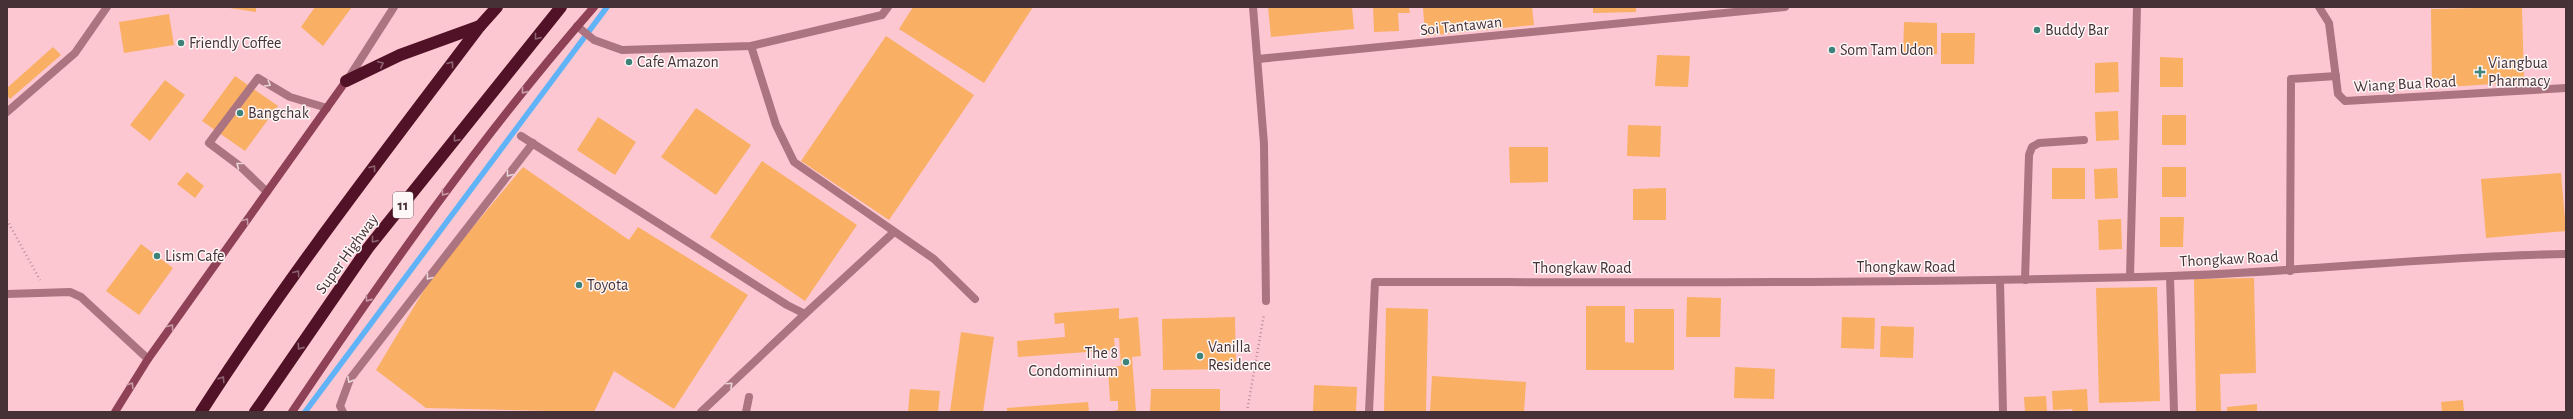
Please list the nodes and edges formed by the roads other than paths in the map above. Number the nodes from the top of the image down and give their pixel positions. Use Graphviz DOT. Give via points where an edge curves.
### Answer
graph roads {
  1 [pos="107,7"];
  2 [pos="394,7"];
  3 [pos="497,7"];
  4 [pos="561,7"];
  5 [pos="594,7"];
  6 [pos="888,7"];
  7 [pos="1254,7"];
  8 [pos="1785,7"];
  9 [pos="2137,7"];
  10 [pos="2319,7"];
  11 [pos="480,26"];
  12 [pos="580,29"];
  13 [pos="751,46"];
  14 [pos="1258,59"];
  15 [pos="2336,76"];
  16 [pos="346,81"];
  17 [pos="2566,88"];
  18 [pos="328,108"];
  19 [pos="7,112"];
  20 [pos="521,136"];
  21 [pos="2084,140"];
  22 [pos="533,143"];
  23 [pos="268,192"];
  24 [pos="894,232"];
  25 [pos="2566,254"];
  26 [pos="2290,271"];
  27 [pos="2130,276"];
  28 [pos="2170,276"];
  29 [pos="2025,280"];
  30 [pos="2000,281"];
  31 [pos="7,294"];
  32 [pos="975,299"];
  33 [pos="1266,302"];
  34 [pos="805,314"];
  35 [pos="148,359"];
  36 [pos="749,397"];
  37 [pos="115,412"];
  38 [pos="201,412"];
  39 [pos="255,412"];
  40 [pos="292,412"];
  41 [pos="343,412"];
  42 [pos="701,412"];
  43 [pos="746,412"];
  44 [pos="1369,412"];
  45 [pos="2003,412"];
  46 [pos="2174,412"];
  1 -- 19 [label="street" via="75,53"];
  2 -- 16 [label="street"];
  3 -- 11 [label="highway, Super Highway"];
  4 -- 39 [label="highway, Super Highway / 11, one-way" via="368,248"];
  5 -- 12 [label="main road"];
  6 -- 13 [label="street" via="882,15"];
  7 -- 14 [label="street"];
  8 -- 14 [label="street, Soi Tantawan"];
  9 -- 27 [label="street"];
  10 -- 15 [label="street, Wiang Bua Road" via="2330,23"];
  16 -- 11 [label="highway, one-way" via="400,55"];
  38 -- 11 [label="highway, Super Highway, one-way" via="362,182"];
  12 -- 13 [label="street" via="594,40 622,50"];
  12 -- 40 [label="main road, one-way" via="448,188"];
  13 -- 24 [label="street" via="776,126 794,162"];
  14 -- 33 [label="street" via="1264,144"];
  15 -- 17 [label="street, Wiang Bua Road" via="2338,94 2346,101"];
  15 -- 26 [label="street" via="2291,79"];
  16 -- 18 [label="main road"];
  18 -- 23 [label="main road"];
  23 -- 18 [label="street, one-way" via="210,143 258,78 290,97"];
  20 -- 22 [label="street"];
  21 -- 29 [label="street" via="2039,143 2032,147 2029,155"];
  22 -- 34 [label="street" via="780,301"];
  22 -- 41 [label="street, one-way" via="350,380 340,406"];
  35 -- 23 [label="main road, one-way"];
  24 -- 32 [label="street" via="934,260"];
  24 -- 34 [label="street"];
  25 -- 26 [label="street, Thongkaw Road" via="2497,255"];
  26 -- 28 [label="street, Thongkaw Road"];
  27 -- 28 [label="street, Thongkaw Road"];
  27 -- 29 [label="street, Thongkaw Road"];
  28 -- 46 [label="street"];
  29 -- 30 [label="street, Thongkaw Road"];
  30 -- 44 [label="street, Thongkaw Road" via="1375,282"];
  30 -- 45 [label="street"];
  31 -- 35 [label="street" via="70,292 81,297"];
  42 -- 34 [label="street, one-way"];
  37 -- 35 [label="main road, one-way"];
  36 -- 43 [label="street"];
}
